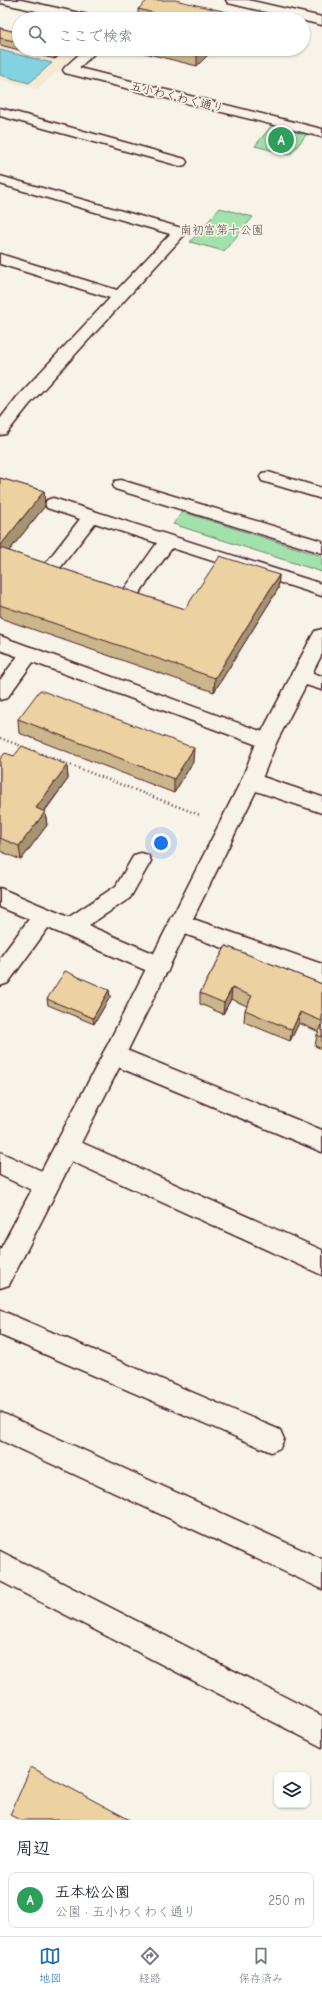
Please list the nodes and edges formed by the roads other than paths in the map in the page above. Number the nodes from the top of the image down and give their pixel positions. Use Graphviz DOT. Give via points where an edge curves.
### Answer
graph roads {
  1 [pos="5,0"];
  2 [pos="232,0"];
  3 [pos="58,12"];
  4 [pos="283,12"];
  5 [pos="310,18"];
  6 [pos="322,21"];
  7 [pos="82,56"];
  8 [pos="0,112"];
  9 [pos="322,133"];
  10 [pos="180,162"];
  11 [pos="0,180"];
  12 [pos="0,259"];
  13 [pos="120,296"];
  14 [pos="0,430"];
  15 [pos="268,478"];
  16 [pos="121,485"];
  17 [pos="322,494"];
  18 [pos="54,504"];
  19 [pos="91,516"];
  20 [pos="168,540"];
  21 [pos="322,547"];
  22 [pos="51,568"];
  23 [pos="322,590"];
  24 [pos="129,595"];
  25 [pos="322,636"];
  26 [pos="0,643"];
  27 [pos="30,654"];
  28 [pos="300,676"];
  29 [pos="322,683"];
  30 [pos="0,693"];
  31 [pos="267,741"];
  32 [pos="251,782"];
  33 [pos="322,805"];
  34 [pos="141,861"];
  35 [pos="0,897"];
  36 [pos="44,916"];
  37 [pos="179,923"];
  38 [pos="70,927"];
  39 [pos="159,966"];
  40 [pos="322,974"];
  41 [pos="0,976"];
  42 [pos="114,1055"];
  43 [pos="322,1140"];
  44 [pos="67,1147"];
  45 [pos="0,1163"];
  46 [pos="46,1185"];
  47 [pos="322,1263"];
  48 [pos="0,1276"];
  49 [pos="0,1322"];
  50 [pos="0,1426"];
  51 [pos="271,1439"];
  52 [pos="0,1565"];
  53 [pos="322,1574"];
  54 [pos="322,1732"];
  1 -- 3 [label="street"];
  2 -- 4 [label="street"];
  5 -- 6 [label="street"];
  7 -- 9 [label="street, 五小わくわく通り" via="70,70"];
  8 -- 10 [label="street"];
  11 -- 13 [label="street" via="180,232"];
  12 -- 13 [label="street"];
  13 -- 14 [label="street" via="23,401"];
  15 -- 17 [label="lane"];
  16 -- 21 [label="lane"];
  18 -- 19 [label="lane"];
  19 -- 20 [label="lane"];
  19 -- 22 [label="lane"];
  20 -- 23 [label="lane"];
  20 -- 24 [label="lane"];
  25 -- 28 [label="street"];
  26 -- 27 [label="street"];
  27 -- 30 [label="lane"];
  27 -- 31 [label="street"];
  28 -- 29 [label="street"];
  28 -- 31 [label="street"];
  31 -- 32 [label="street"];
  32 -- 33 [label="street"];
  32 -- 37 [label="street"];
  34 -- 38 [label="lane" via="123,892"];
  35 -- 36 [label="street"];
  36 -- 38 [label="street"];
  36 -- 41 [label="street"];
  37 -- 39 [label="street"];
  37 -- 40 [label="street"];
  38 -- 39 [label="street"];
  39 -- 42 [label="street"];
  42 -- 43 [label="street"];
  42 -- 44 [label="street"];
  44 -- 46 [label="street"];
  44 -- 47 [label="street"];
  45 -- 46 [label="street"];
  46 -- 48 [label="street"];
  49 -- 51 [label="lane"];
  50 -- 53 [label="street"];
  52 -- 54 [label="street"];
}
